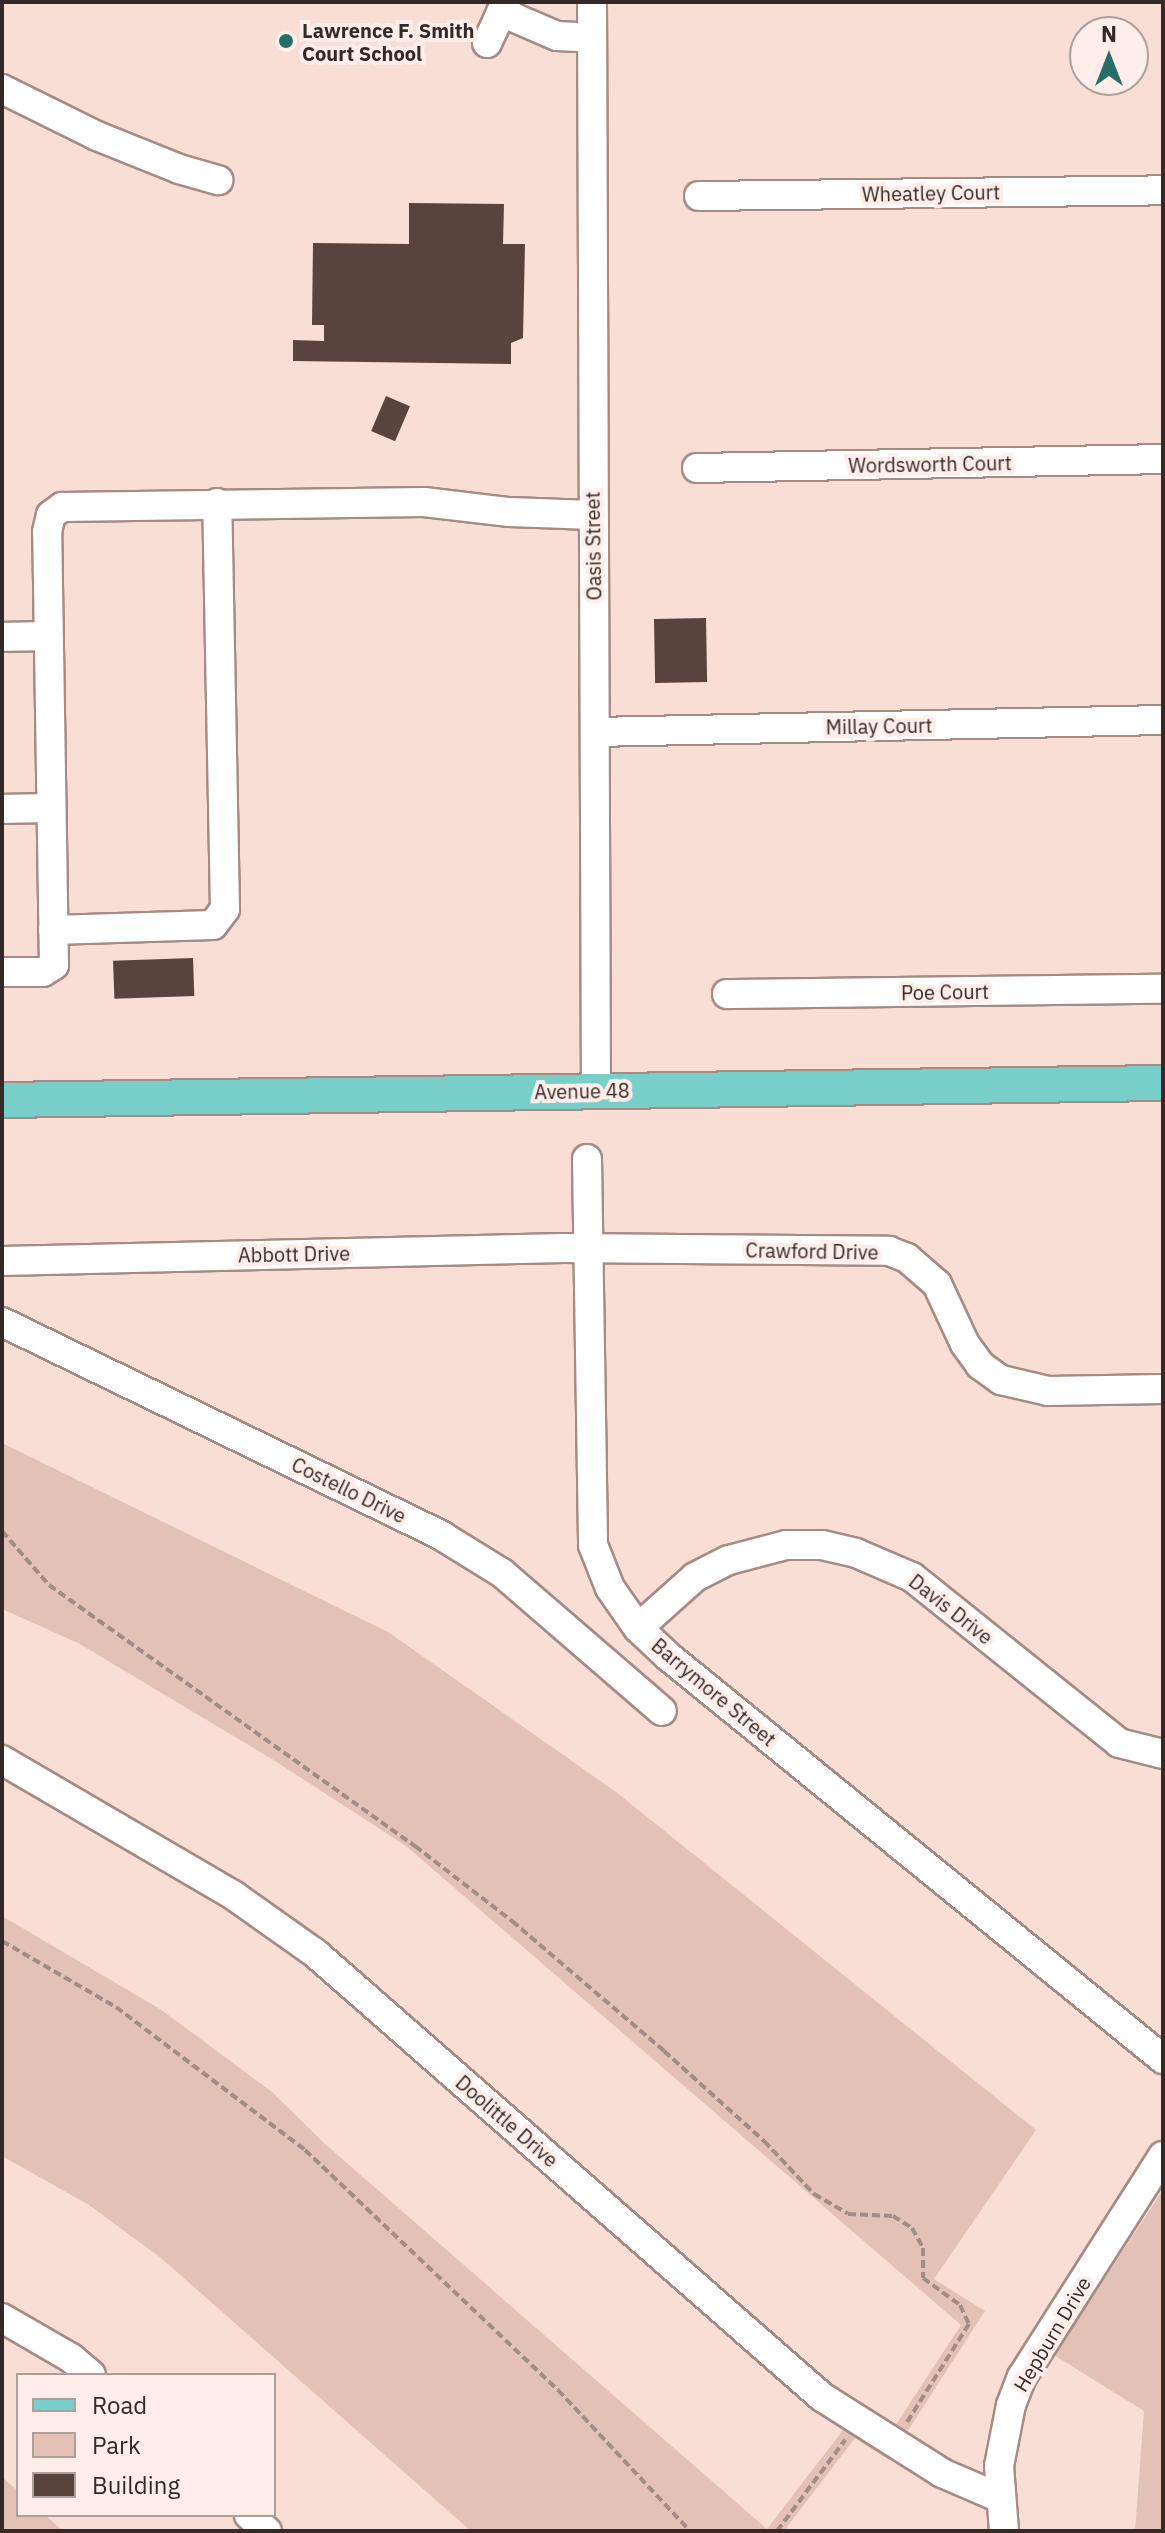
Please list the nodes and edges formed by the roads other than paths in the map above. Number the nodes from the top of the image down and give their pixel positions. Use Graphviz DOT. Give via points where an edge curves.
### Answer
graph roads {
  1 [pos="592,2"];
  2 [pos="504,7"];
  3 [pos="592,38"];
  4 [pos="487,43"];
  5 [pos="2,89"];
  6 [pos="218,180"];
  7 [pos="1163,190"];
  8 [pos="699,196"];
  9 [pos="1163,459"];
  10 [pos="697,468"];
  11 [pos="217,503"];
  12 [pos="592,515"];
  13 [pos="47,636"];
  14 [pos="2,637"];
  15 [pos="1163,720"];
  16 [pos="595,732"];
  17 [pos="50,808"];
  18 [pos="2,809"];
  19 [pos="53,930"];
  20 [pos="2,972"];
  21 [pos="1163,989"];
  22 [pos="727,994"];
  23 [pos="1163,1083"];
  24 [pos="596,1091"];
  25 [pos="2,1100"];
  26 [pos="587,1159"];
  27 [pos="587,1249"];
  28 [pos="2,1261"];
  29 [pos="2,1322"];
  30 [pos="1163,1389"];
  31 [pos="638,1628"];
  32 [pos="662,1711"];
  33 [pos="1163,1754"];
  34 [pos="2,1760"];
  35 [pos="1163,2059"];
  36 [pos="1163,2156"];
  37 [pos="2,2318"];
  38 [pos="88,2373"];
  39 [pos="1000,2498"];
  40 [pos="251,2517"];
  41 [pos="267,2531"];
  42 [pos="1004,2531"];
  1 -- 3 [label="street, Oasis Street"];
  2 -- 3 [label="street" via="557,36"];
  2 -- 4 [label="street"];
  3 -- 12 [label="street, Oasis Street"];
  5 -- 6 [label="street" via="97,136"];
  7 -- 8 [label="street, Wheatley Court"];
  9 -- 10 [label="street, Wordsworth Court"];
  11 -- 12 [label="street" via="424,502"];
  11 -- 13 [label="street" via="62,507 51,515"];
  11 -- 19 [label="street" via="225,909 213,925"];
  12 -- 16 [label="street, Oasis Street"];
  13 -- 14 [label="street"];
  13 -- 17 [label="street"];
  15 -- 16 [label="street, Millay Court"];
  16 -- 24 [label="street, Oasis Street"];
  17 -- 18 [label="street"];
  17 -- 19 [label="street"];
  19 -- 20 [label="street" via="54,965 43,972"];
  21 -- 22 [label="street, Poe Court"];
  23 -- 24 [label="main road, Avenue 48"];
  24 -- 25 [label="main road, Avenue 48"];
  26 -- 27 [label="street, Barrymore Street"];
  27 -- 28 [label="street, Abbott Drive"];
  27 -- 30 [label="street, Crawford Drive" via="889,1251 907,1258 937,1284 965,1344 980,1365 1001,1380 1048,1391"];
  27 -- 31 [label="street, Barrymore Street" via="593,1545 610,1588"];
  29 -- 32 [label="street, Costello Drive" via="442,1536 502,1573"];
  31 -- 33 [label="street, Davis Drive" via="695,1577 729,1560 786,1545 822,1545 856,1553 912,1577 1119,1743"];
  31 -- 35 [label="street, Barrymore Street"];
  34 -- 39 [label="street, Doolittle Drive" via="233,1895 315,1953 822,2397 942,2473"];
  36 -- 39 [label="street, Hepburn Drive" via="1022,2377 1003,2435"];
  37 -- 38 [label="street"];
  39 -- 42 [label="street, Hepburn Drive"];
  40 -- 41 [label="street"];
}
